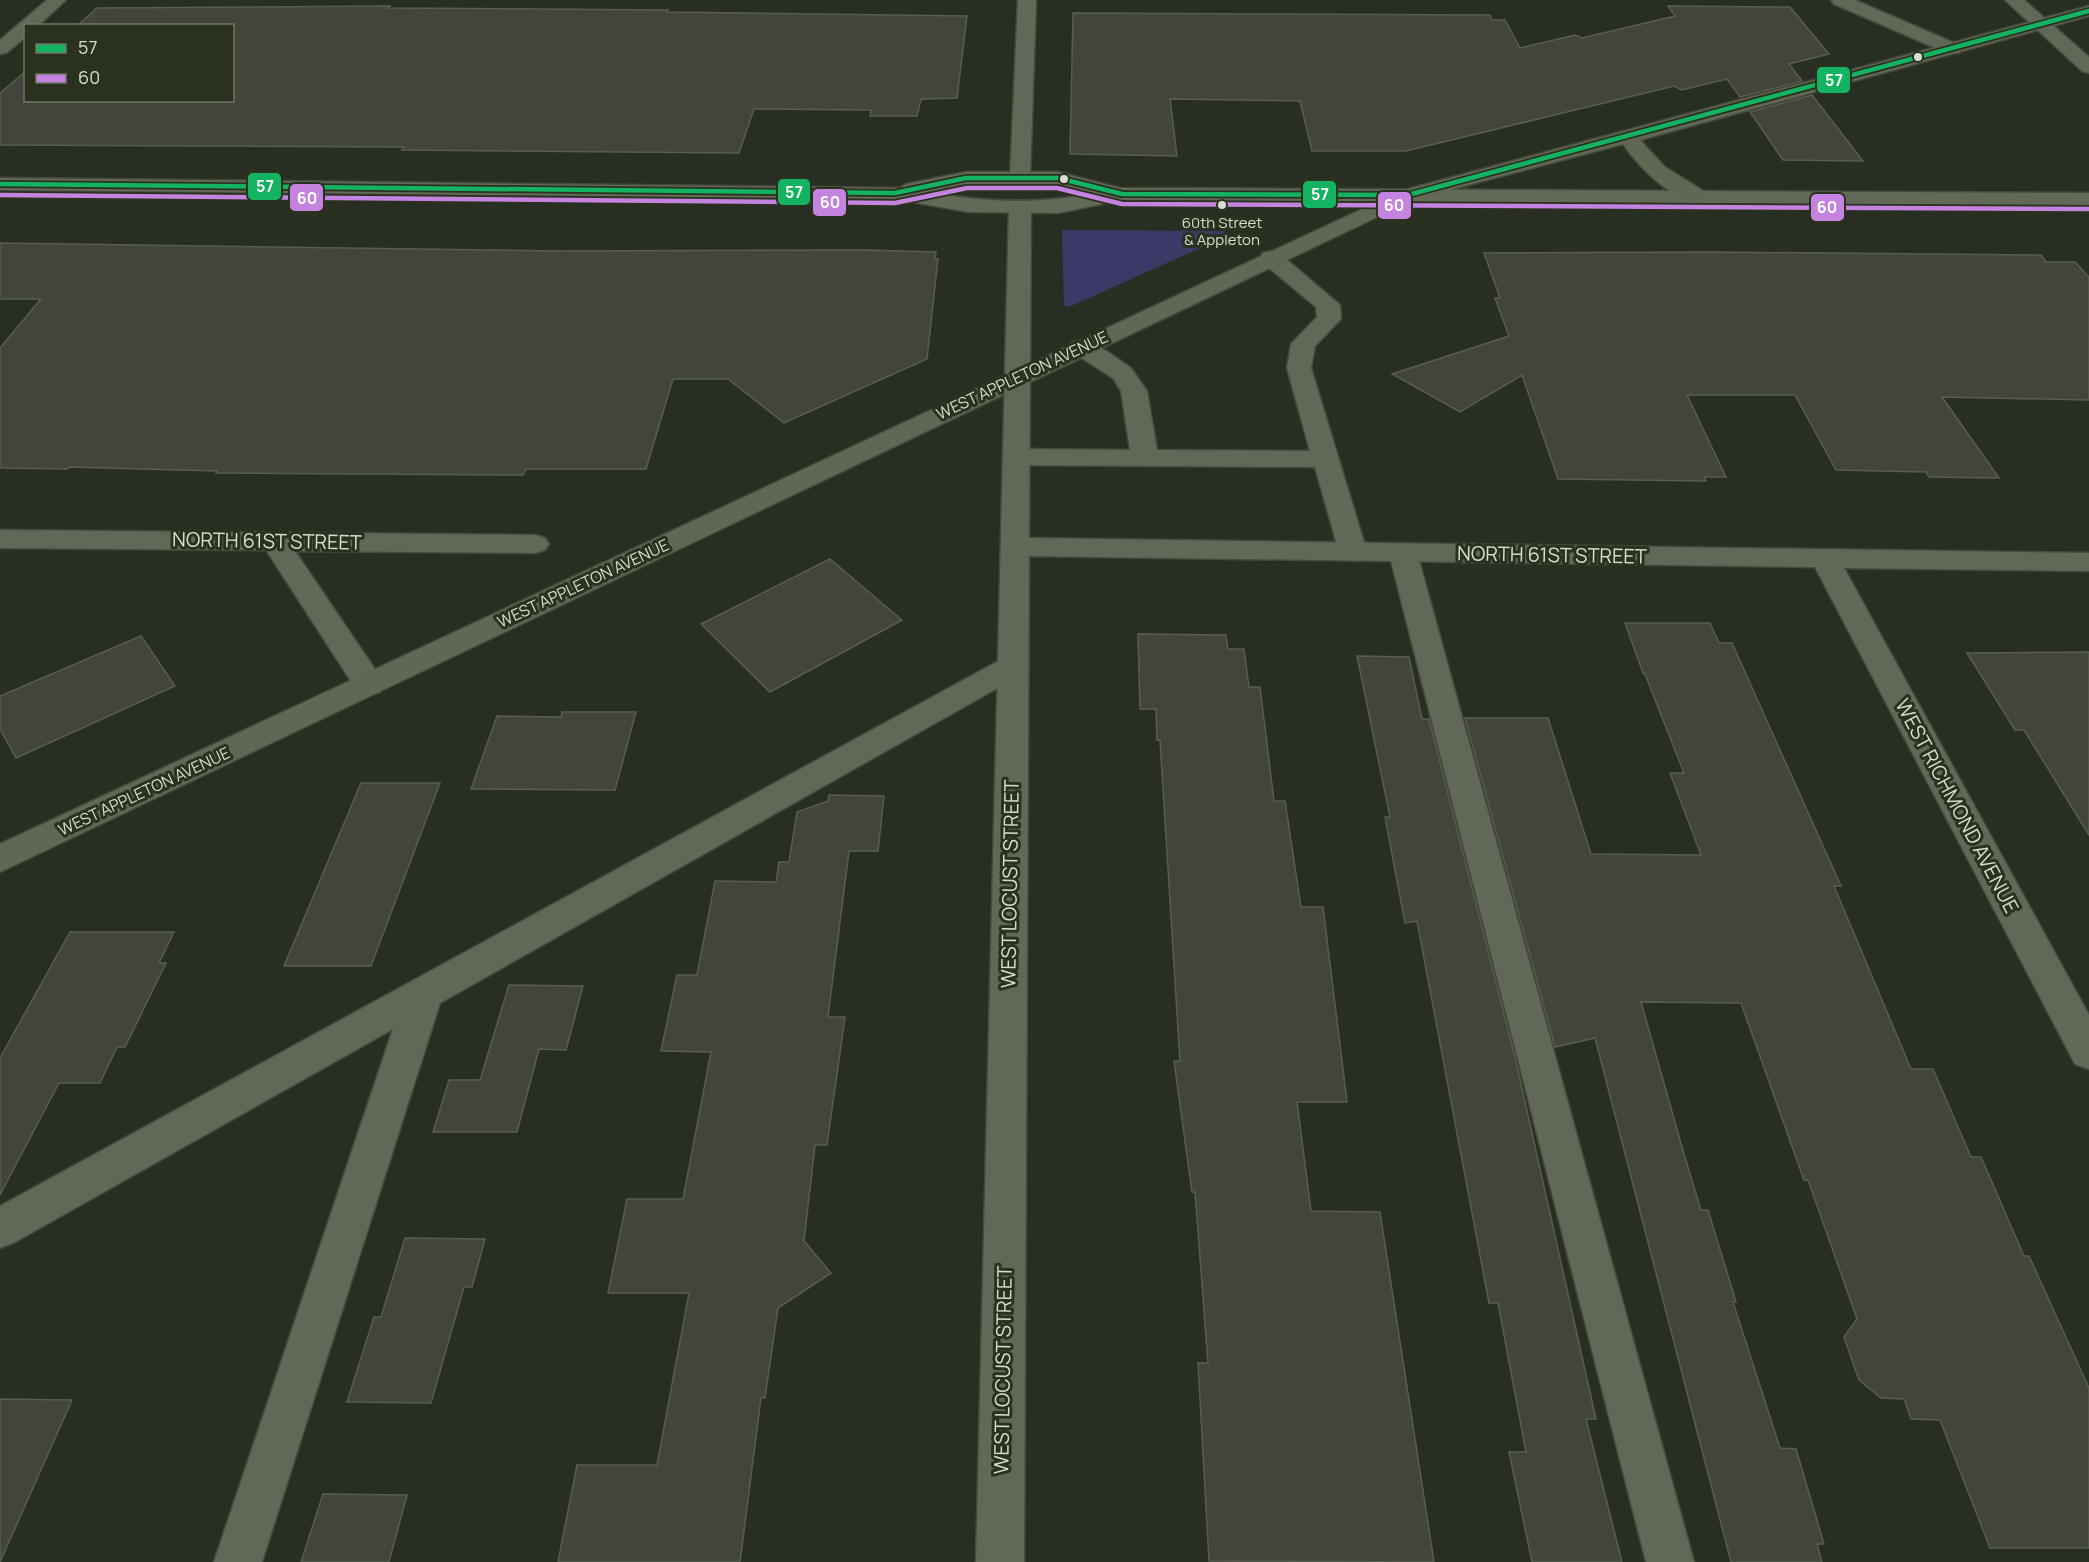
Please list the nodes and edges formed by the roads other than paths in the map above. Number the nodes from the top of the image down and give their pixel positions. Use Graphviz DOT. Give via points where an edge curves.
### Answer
graph roads {
  1 [pos="57,0"];
  2 [pos="1027,0"];
  3 [pos="1840,0"];
  4 [pos="2014,0"];
  5 [pos="2089,11"];
  6 [pos="28,24"];
  7 [pos="2042,25"];
  8 [pos="24,28"];
  9 [pos="0,49"];
  10 [pos="1953,49"];
  11 [pos="2089,67"];
  12 [pos="1628,137"];
  13 [pos="1020,178"];
  14 [pos="0,184"];
  15 [pos="895,193"];
  16 [pos="1122,194"];
  17 [pos="1408,195"];
  18 [pos="1697,197"];
  19 [pos="2089,199"];
  20 [pos="1020,207"];
  21 [pos="1271,258"];
  22 [pos="1081,347"];
  23 [pos="1018,380"];
  24 [pos="1016,457"];
  25 [pos="1145,458"];
  26 [pos="1326,459"];
  27 [pos="0,539"];
  28 [pos="274,541"];
  29 [pos="535,544"];
  30 [pos="1015,547"];
  31 [pos="1353,552"];
  32 [pos="1403,553"];
  33 [pos="1825,560"];
  34 [pos="2089,562"];
  35 [pos="1013,666"];
  36 [pos="369,684"];
  37 [pos="0,859"];
  38 [pos="424,993"];
  39 [pos="2089,1052"];
  40 [pos="0,1228"];
  41 [pos="238,1562"];
  42 [pos="1000,1562"];
  43 [pos="1670,1562"];
  1 -- 6 [label="street"];
  2 -- 13 [label="street"];
  3 -- 10 [label="street"];
  4 -- 7 [label="street"];
  5 -- 7 [label="main road, WEST APPLETON AVENUE"];
  7 -- 10 [label="main road, WEST APPLETON AVENUE"];
  7 -- 11 [label="street"];
  8 -- 9 [label="street"];
  10 -- 12 [label="main road, WEST APPLETON AVENUE"];
  12 -- 17 [label="main road, WEST APPLETON AVENUE"];
  12 -- 18 [label="main road" via="1658,174"];
  13 -- 15 [label="main road" via="966,178"];
  13 -- 16 [label="main road" via="1058,178"];
  14 -- 15 [label="main road"];
  15 -- 20 [label="main road" via="969,207"];
  16 -- 17 [label="main road"];
  16 -- 20 [label="main road" via="1058,207"];
  17 -- 18 [label="main road"];
  17 -- 21 [label="main road, WEST APPLETON AVENUE"];
  18 -- 19 [label="main road"];
  20 -- 23 [label="street, WEST LOCUST STREET"];
  21 -- 22 [label="main road, WEST APPLETON AVENUE"];
  21 -- 26 [label="street" via="1328,305 1329,319 1303,344 1299,368"];
  22 -- 23 [label="main road, WEST APPLETON AVENUE"];
  22 -- 25 [label="street" via="1122,373 1134,391"];
  23 -- 24 [label="street, WEST LOCUST STREET"];
  23 -- 36 [label="main road, WEST APPLETON AVENUE"];
  24 -- 25 [label="street"];
  24 -- 30 [label="street, WEST LOCUST STREET"];
  25 -- 26 [label="street"];
  26 -- 31 [label="street"];
  27 -- 28 [label="street, NORTH 61ST STREET"];
  28 -- 29 [label="street, NORTH 61ST STREET"];
  28 -- 36 [label="street"];
  30 -- 31 [label="street, NORTH 61ST STREET"];
  30 -- 35 [label="street, WEST LOCUST STREET"];
  31 -- 32 [label="street, NORTH 61ST STREET"];
  32 -- 33 [label="street, NORTH 61ST STREET"];
  32 -- 43 [label="street"];
  33 -- 34 [label="street, NORTH 61ST STREET"];
  33 -- 39 [label="street, WEST RICHMOND AVENUE"];
  35 -- 38 [label="street"];
  35 -- 42 [label="street, WEST LOCUST STREET"];
  36 -- 37 [label="main road, WEST APPLETON AVENUE"];
  38 -- 40 [label="street"];
  38 -- 41 [label="street"];
}
